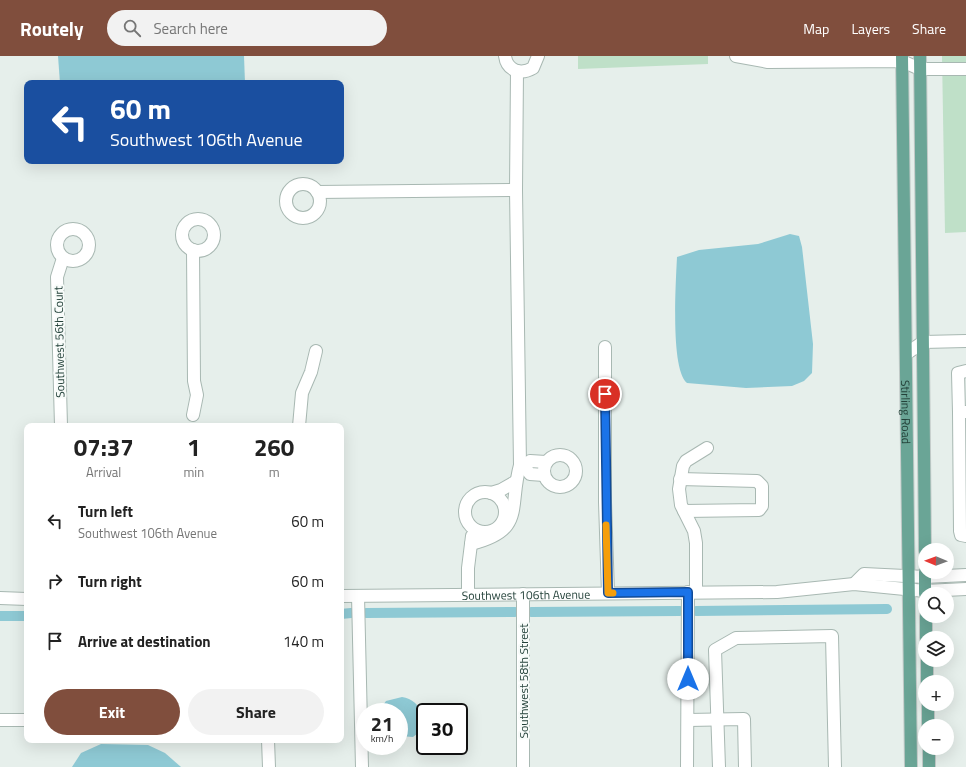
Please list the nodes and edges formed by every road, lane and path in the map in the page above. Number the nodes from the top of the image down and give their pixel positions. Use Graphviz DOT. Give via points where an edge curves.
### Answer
graph roads {
  1 [pos="505,56"];
  2 [pos="538,56"];
  3 [pos="736,56"];
  4 [pos="920,56"];
  5 [pos="905,58"];
  6 [pos="807,59"];
  7 [pos="920,69"];
  8 [pos="966,69"];
  9 [pos="517,71"];
  10 [pos="516,190"];
  11 [pos="317,192"];
  12 [pos="193,250"];
  13 [pos="63,258"];
  14 [pos="966,341"];
  15 [pos="923,342"];
  16 [pos="605,347"];
  17 [pos="316,351"];
  18 [pos="906,354"];
  19 [pos="966,371"];
  20 [pos="963,412"];
  21 [pos="193,420"];
  22 [pos="61,423"];
  23 [pos="299,423"];
  24 [pos="707,448"];
  25 [pos="546,462"];
  26 [pos="522,465"];
  27 [pos="544,475"];
  28 [pos="680,479"];
  29 [pos="515,482"];
  30 [pos="491,493"];
  31 [pos="501,501"];
  32 [pos="684,510"];
  33 [pos="470,526"];
  34 [pos="482,532"];
  35 [pos="966,536"];
  36 [pos="925,543"];
  37 [pos="471,544"];
  38 [pos="918,575"];
  39 [pos="954,575"];
  40 [pos="966,575"];
  41 [pos="909,576"];
  42 [pos="854,584"];
  43 [pos="909,588"];
  44 [pos="918,590"];
  45 [pos="966,590"];
  46 [pos="954,591"];
  47 [pos="692,592"];
  48 [pos="608,593"];
  49 [pos="523,594"];
  50 [pos="468,595"];
  51 [pos="344,596"];
  52 [pos="358,596"];
  53 [pos="0,598"];
  54 [pos="24,599"];
  55 [pos="0,720"];
  56 [pos="24,720"];
  57 [pos="688,720"];
  58 [pos="717,720"];
  59 [pos="268,743"];
  60 [pos="929,755"];
  61 [pos="269,767"];
  62 [pos="362,767"];
  63 [pos="523,767"];
  64 [pos="687,767"];
  65 [pos="719,767"];
  66 [pos="745,767"];
  67 [pos="835,767"];
  68 [pos="912,767"];
  69 [pos="929,767"];
  1 -- 9 [label="street" via="508,65"];
  2 -- 9 [label="street" via="533,68"];
  3 -- 6 [label="street" via="768,62"];
  4 -- 7 [label="main road, Stirling Road"];
  5 -- 6 [label="street"];
  5 -- 7 [label="street"];
  5 -- 18 [label="main road, Stirling Road"];
  7 -- 8 [label="street"];
  7 -- 15 [label="main road, Stirling Road"];
  9 -- 10 [label="street"];
  10 -- 11 [label="street"];
  10 -- 26 [label="street"];
  12 -- 21 [label="street" via="194,381 198,395"];
  13 -- 22 [label="street, Southwest 56th Court" via="57,277"];
  14 -- 15 [label="street"];
  15 -- 18 [label="street"];
  15 -- 36 [label="main road, Stirling Road"];
  16 -- 48 [label="street"];
  17 -- 23 [label="street" via="302,393"];
  18 -- 41 [label="main road, Stirling Road"];
  19 -- 20 [label="street" via="958,374"];
  20 -- 35 [label="street" via="960,531 961,535"];
  24 -- 28 [label="street" via="686,460"];
  25 -- 26 [label="street" via="530,461"];
  25 -- 27 [label="street"];
  25 -- 27 [label="street" via="557,454 568,456 575,464 576,475 570,484 560,487 550,484"];
  26 -- 27 [label="street" via="530,474"];
  26 -- 29 [label="street"];
  28 -- 32 [label="street" via="679,498"];
  28 -- 32 [label="street" via="757,481 762,486 762,506 759,510"];
  29 -- 30 [label="street"];
  29 -- 31 [label="street" via="508,495"];
  29 -- 37 [label="street" via="513,512 508,526 490,539"];
  30 -- 31 [label="street"];
  30 -- 33 [label="street" via="478,493 467,501 464,514"];
  31 -- 34 [label="street" via="505,514 503,520 494,530"];
  32 -- 47 [label="street" via="694,531 696,543"];
  33 -- 34 [label="street"];
  33 -- 37 [label="street"];
  34 -- 37 [label="street"];
  37 -- 50 [label="street"];
  38 -- 41 [label="street, Southwest 106th Avenue"];
  39 -- 40 [label="street, Southwest 106th Avenue"];
  41 -- 42 [label="street, Southwest 106th Avenue" via="864,574"];
  41 -- 43 [label="main road, Stirling Road"];
  42 -- 43 [label="street, Southwest 106th Avenue"];
  42 -- 47 [label="street, Southwest 106th Avenue" via="776,592"];
  43 -- 44 [label="street, Southwest 106th Avenue"];
  43 -- 68 [label="main road, Stirling Road"];
  45 -- 46 [label="street, Southwest 106th Avenue"];
  47 -- 48 [label="street, Southwest 106th Avenue"];
  47 -- 57 [label="street"];
  48 -- 49 [label="street, Southwest 106th Avenue"];
  49 -- 50 [label="street, Southwest 106th Avenue"];
  49 -- 63 [label="street, Southwest 58th Street"];
  50 -- 52 [label="street, Southwest 106th Avenue"];
  51 -- 52 [label="street, Southwest 106th Avenue"];
  52 -- 62 [label="street"];
  53 -- 54 [label="street"];
  55 -- 56 [label="street"];
  57 -- 58 [label="street"];
  57 -- 64 [label="street"];
  58 -- 65 [label="street"];
  58 -- 66 [label="street" via="744,719"];
  58 -- 67 [label="street" via="715,650 736,638 832,636"];
  59 -- 61 [label="street"];
  60 -- 69 [label="main road"];
}
